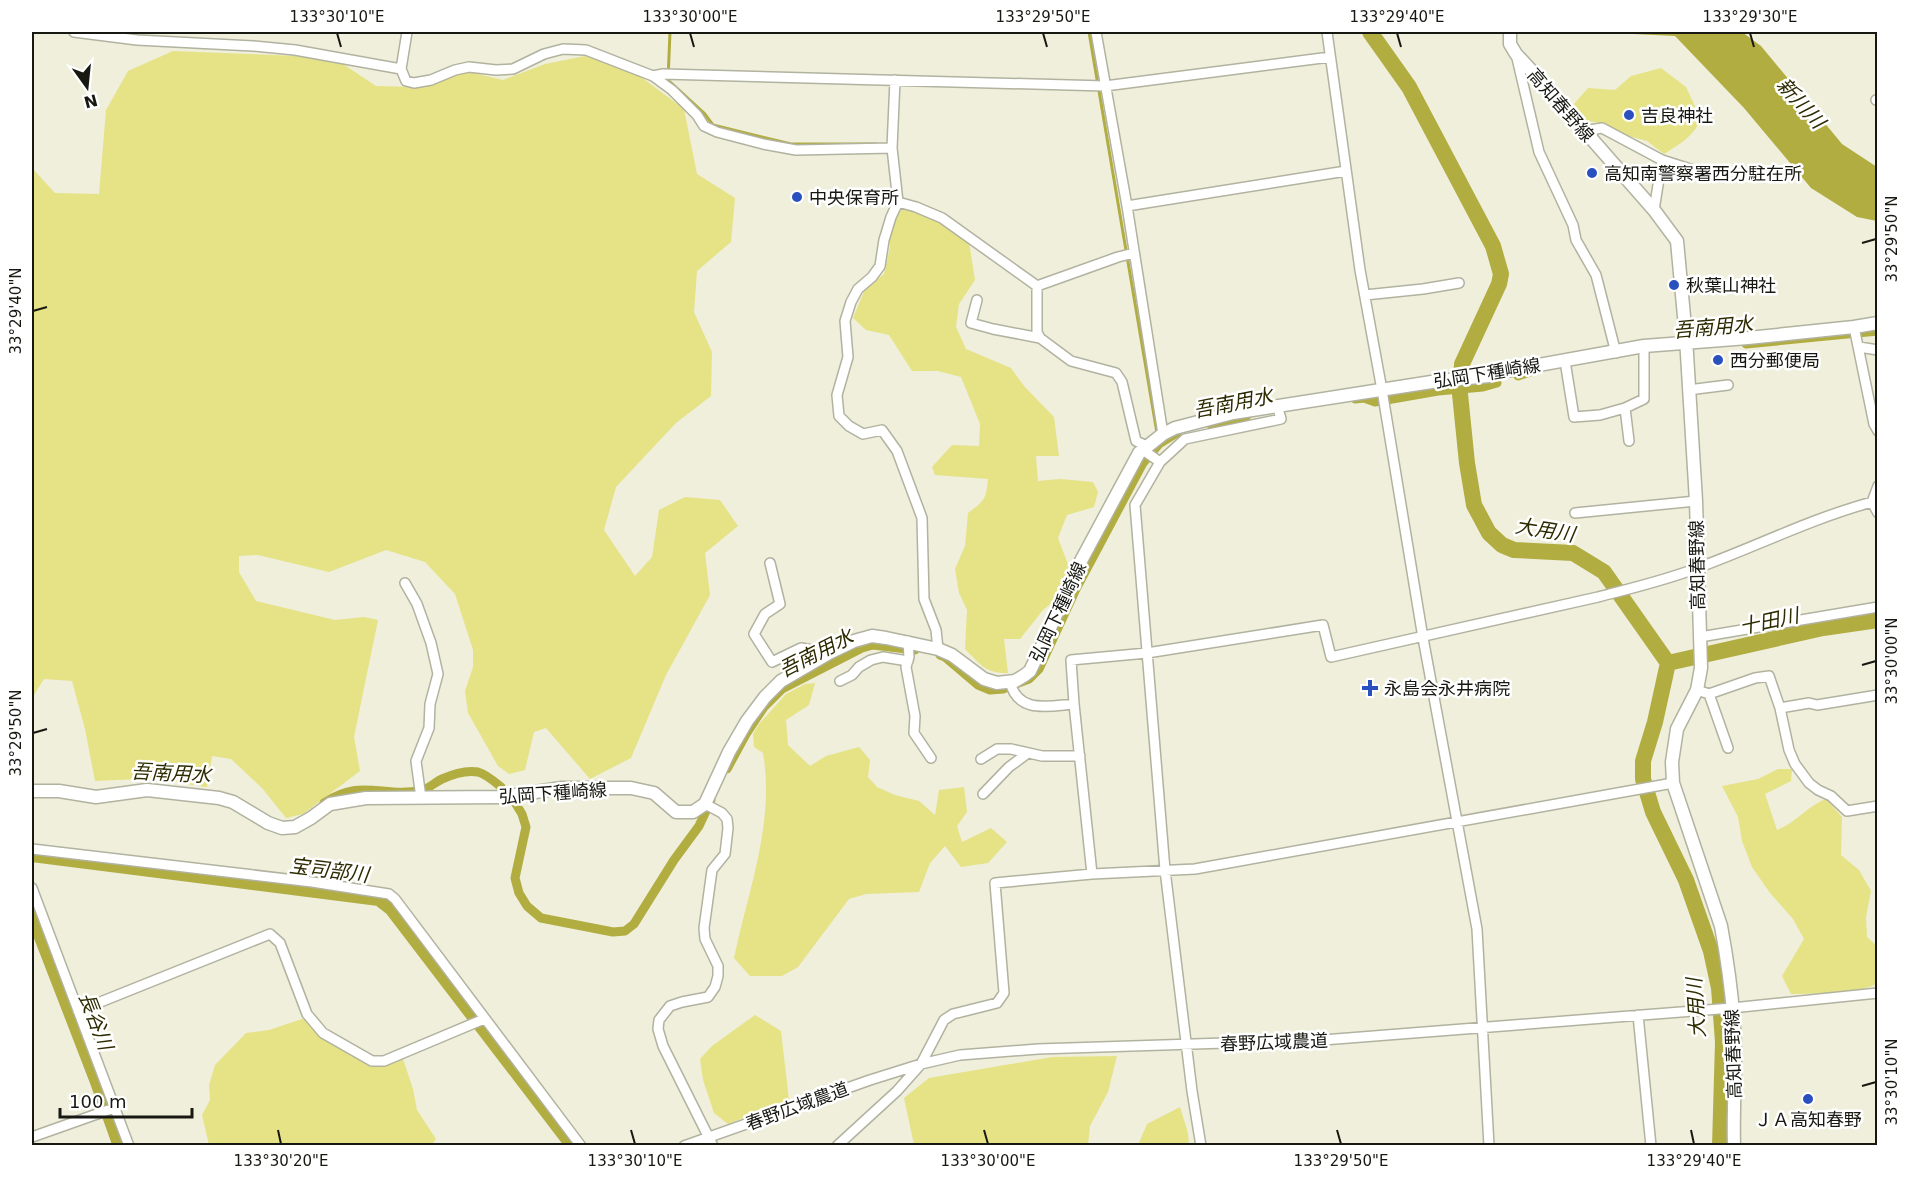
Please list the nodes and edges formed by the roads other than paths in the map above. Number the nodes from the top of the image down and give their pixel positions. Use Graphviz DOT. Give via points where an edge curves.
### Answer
graph roads {
  1 [pos="75,32"];
  2 [pos="407,32"];
  3 [pos="1096,32"];
  4 [pos="1327,32"];
  5 [pos="1510,33"];
  6 [pos="1516,54"];
  7 [pos="1330,57"];
  8 [pos="401,69"];
  9 [pos="653,76"];
  10 [pos="895,80"];
  11 [pos="1105,86"];
  12 [pos="1583,131"];
  13 [pos="892,147"];
  14 [pos="1662,160"];
  15 [pos="1346,171"];
  16 [pos="1706,174"];
  17 [pos="898,202"];
  18 [pos="1127,206"];
  19 [pos="1654,210"];
  20 [pos="1134,253"];
  21 [pos="1459,284"];
  22 [pos="1037,286"];
  23 [pos="1365,295"];
  24 [pos="977,300"];
  25 [pos="1878,323"];
  26 [pos="1856,336"];
  27 [pos="1040,338"];
  28 [pos="1686,346"];
  29 [pos="1644,349"];
  30 [pos="1878,350"];
  31 [pos="1616,352"];
  32 [pos="1565,363"];
  33 [pos="1728,385"];
  34 [pos="1689,390"];
  35 [pos="1383,393"];
  36 [pos="1278,407"];
  37 [pos="1625,408"];
  38 [pos="1878,431"];
  39 [pos="1163,434"];
  40 [pos="1629,441"];
  41 [pos="1148,448"];
  42 [pos="1159,461"];
  43 [pos="1878,486"];
  44 [pos="1696,501"];
  45 [pos="1872,502"];
  46 [pos="1575,513"];
  47 [pos="1878,513"];
  48 [pos="770,563"];
  49 [pos="1697,569"];
  50 [pos="405,583"];
  51 [pos="1878,607"];
  52 [pos="1423,638"];
  53 [pos="1700,639"];
  54 [pos="938,649"];
  55 [pos="909,651"];
  56 [pos="829,653"];
  57 [pos="1147,653"];
  58 [pos="840,681"];
  59 [pos="1011,687"];
  60 [pos="1703,692"];
  61 [pos="1878,695"];
  62 [pos="1074,704"];
  63 [pos="1780,708"];
  64 [pos="1728,748"];
  65 [pos="1028,753"];
  66 [pos="1080,756"];
  67 [pos="931,758"];
  68 [pos="981,759"];
  69 [pos="1667,784"];
  70 [pos="32,791"];
  71 [pos="421,793"];
  72 [pos="983,794"];
  73 [pos="710,806"];
  74 [pos="1878,806"];
  75 [pos="1456,822"];
  76 [pos="32,849"];
  77 [pos="1165,870"];
  78 [pos="1092,874"];
  79 [pos="32,888"];
  80 [pos="36,910"];
  81 [pos="1878,993"];
  82 [pos="1732,1008"];
  83 [pos="78,1011"];
  84 [pos="1638,1015"];
  85 [pos="484,1019"];
  86 [pos="1481,1028"];
  87 [pos="1181,1045"];
  88 [pos="921,1064"];
  89 [pos="114,1108"];
  90 [pos="32,1137"];
  91 [pos="711,1141"];
  92 [pos="841,1142"];
  93 [pos="129,1146"];
  94 [pos="581,1146"];
  95 [pos="684,1146"];
  96 [pos="854,1146"];
  97 [pos="1201,1146"];
  98 [pos="1489,1146"];
  99 [pos="1651,1146"];
  100 [pos="1734,1146"];
  1 -- 8 [label="street" via="295,50"];
  2 -- 8 [label="street"];
  3 -- 11 [label="street"];
  4 -- 7 [label="street"];
  5 -- 6 [label="main road, 高知春野線" via="1510,44"];
  6 -- 12 [label="main road, 高知春野線"];
  6 -- 31 [label="street" via="1539,152 1573,225 1576,240 1596,275"];
  7 -- 11 [label="street"];
  7 -- 15 [label="street"];
  8 -- 9 [label="street" via="406,81 414,83 469,67 513,69 563,49 586,51"];
  9 -- 10 [label="street"];
  9 -- 13 [label="street" via="672,90 704,126 717,132 796,150"];
  10 -- 11 [label="street"];
  10 -- 13 [label="street"];
  11 -- 18 [label="street"];
  12 -- 14 [label="street" via="1602,128"];
  12 -- 19 [label="main road, 高知春野線"];
  13 -- 17 [label="street"];
  14 -- 16 [label="street"];
  14 -- 19 [label="street"];
  15 -- 18 [label="street"];
  15 -- 23 [label="street"];
  17 -- 22 [label="street" via="942,218"];
  17 -- 54 [label="street" via="884,240 880,266 851,302 845,321 848,357 837,395 839,416 849,426 863,434 882,430 897,451 922,518 924,599 936,630"];
  18 -- 20 [label="street"];
  19 -- 28 [label="main road, 高知春野線" via="1677,241"];
  20 -- 22 [label="street"];
  20 -- 39 [label="street"];
  21 -- 23 [label="street"];
  22 -- 27 [label="street"];
  23 -- 35 [label="street"];
  24 -- 27 [label="street" via="971,323"];
  25 -- 26 [label="main road, 弘岡下種崎線"];
  26 -- 28 [label="main road, 弘岡下種崎線"];
  26 -- 30 [label="street"];
  26 -- 38 [label="street"];
  27 -- 41 [label="street" via="1071,361 1116,374 1122,382 1136,441"];
  28 -- 29 [label="main road, 弘岡下種崎線"];
  28 -- 34 [label="main road, 高知春野線"];
  29 -- 31 [label="main road, 弘岡下種崎線"];
  29 -- 37 [label="street" via="1644,399"];
  31 -- 32 [label="main road, 弘岡下種崎線"];
  32 -- 35 [label="main road, 弘岡下種崎線"];
  32 -- 37 [label="street" via="1574,417"];
  33 -- 34 [label="street"];
  34 -- 44 [label="main road, 高知春野線"];
  35 -- 36 [label="main road, 弘岡下種崎線"];
  35 -- 52 [label="street"];
  36 -- 39 [label="main road, 弘岡下種崎線" via="1233,413"];
  36 -- 42 [label="street" via="1281,419 1185,439"];
  37 -- 40 [label="street"];
  39 -- 41 [label="main road, 弘岡下種崎線"];
  41 -- 42 [label="street"];
  41 -- 59 [label="main road, 弘岡下種崎線" via="1139,453 1075,572 1033,665"];
  42 -- 57 [label="street" via="1135,505"];
  43 -- 45 [label="street"];
  44 -- 46 [label="street"];
  44 -- 49 [label="main road, 高知春野線"];
  45 -- 47 [label="street"];
  45 -- 49 [label="street" via="1839,511"];
  48 -- 56 [label="street" via="780,604 765,614 753,634 772,662 801,648"];
  49 -- 52 [label="street"];
  49 -- 53 [label="main road, 高知春野線"];
  50 -- 71 [label="street" via="417,604 438,674 429,728 417,761"];
  51 -- 53 [label="street"];
  52 -- 57 [label="street" via="1331,657 1323,625"];
  52 -- 75 [label="street"];
  53 -- 60 [label="main road, 高知春野線"];
  54 -- 55 [label="main road"];
  54 -- 59 [label="main road" via="984,679"];
  55 -- 56 [label="main road" via="872,636"];
  55 -- 58 [label="street" via="871,660"];
  55 -- 67 [label="street" via="906,667 914,733"];
  56 -- 73 [label="main road" via="781,681 747,721 729,752"];
  57 -- 62 [label="street" via="1071,660"];
  57 -- 77 [label="street"];
  59 -- 62 [label="street" via="1017,699 1035,707"];
  60 -- 63 [label="street" via="1769,676"];
  60 -- 64 [label="street" via="1719,720"];
  60 -- 69 [label="main road, 高知春野線" via="1682,716"];
  61 -- 63 [label="street"];
  62 -- 66 [label="street"];
  63 -- 74 [label="street" via="1789,750 1809,783 1847,811"];
  65 -- 66 [label="street"];
  65 -- 68 [label="street" via="997,749"];
  65 -- 72 [label="street"];
  66 -- 78 [label="street"];
  69 -- 75 [label="street"];
  69 -- 82 [label="main road, 高知春野線" via="1721,926"];
  70 -- 71 [label="main road, 弘岡下種崎線" via="96,797 147,790 219,798 282,828 295,827 330,804"];
  71 -- 73 [label="main road, 弘岡下種崎線" via="502,797 562,788 631,788 654,793 676,812"];
  73 -- 91 [label="street" via="727,819 728,828 725,854 712,870 704,928 718,976 708,997 670,1006 659,1020 658,1029"];
  75 -- 77 [label="street" via="1194,869"];
  75 -- 86 [label="street" via="1477,929"];
  76 -- 85 [label="street" via="389,894"];
  77 -- 78 [label="street"];
  77 -- 87 [label="street"];
  78 -- 88 [label="street" via="994,883 1004,993 997,1003 944,1020"];
  79 -- 80 [label="street"];
  80 -- 83 [label="street"];
  81 -- 82 [label="street, 春野広域農道"];
  82 -- 84 [label="street, 春野広域農道"];
  82 -- 100 [label="main road, 高知春野線"];
  83 -- 85 [label="street" via="270,934 280,943 307,1014 323,1033 372,1060 384,1061"];
  83 -- 89 [label="street"];
  84 -- 86 [label="street, 春野広域農道"];
  84 -- 99 [label="street"];
  85 -- 94 [label="street"];
  86 -- 87 [label="street, 春野広域農道" via="1323,1040"];
  86 -- 98 [label="street"];
  87 -- 88 [label="street, 春野広域農道" via="994,1052"];
  87 -- 97 [label="street"];
  88 -- 91 [label="street, 春野広域農道"];
  88 -- 92 [label="street"];
  89 -- 90 [label="street"];
  89 -- 93 [label="street"];
  91 -- 95 [label="street, 春野広域農道"];
  92 -- 96 [label="street"];
}
